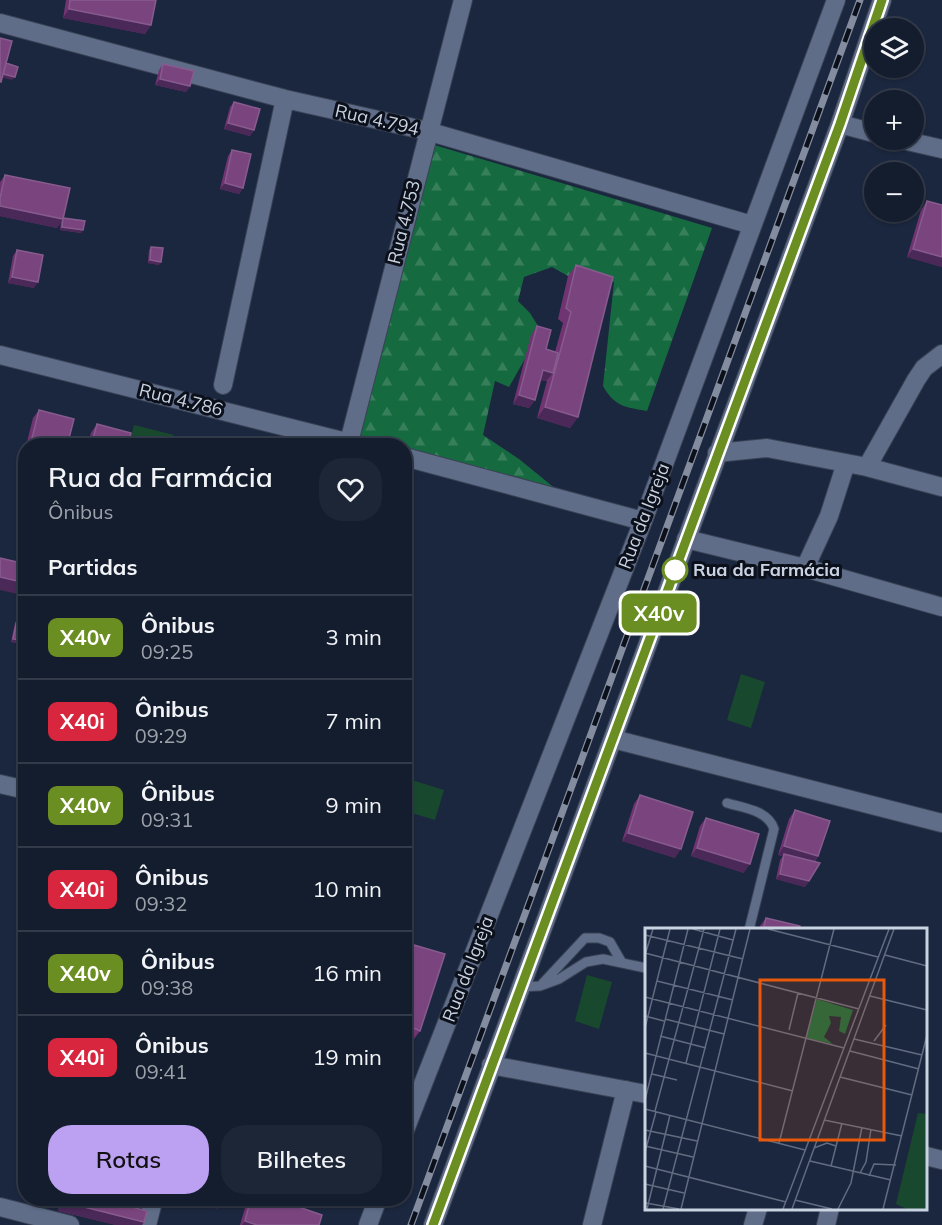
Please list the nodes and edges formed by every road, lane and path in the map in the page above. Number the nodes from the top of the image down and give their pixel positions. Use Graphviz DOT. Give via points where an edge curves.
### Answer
graph roads {
  1 [pos="463,0"];
  2 [pos="836,0"];
  3 [pos="882,0"];
  4 [pos="0,23"];
  5 [pos="285,99"];
  6 [pos="840,124"];
  7 [pos="864,130"];
  8 [pos="427,131"];
  9 [pos="924,145"];
  10 [pos="942,149"];
  11 [pos="752,225"];
  12 [pos="942,354"];
  13 [pos="0,355"];
  14 [pos="223,385"];
  15 [pos="329,438"];
  16 [pos="354,438"];
  17 [pos="717,453"];
  18 [pos="412,459"];
  19 [pos="846,463"];
  20 [pos="867,467"];
  21 [pos="942,487"];
  22 [pos="643,520"];
  23 [pos="686,539"];
  24 [pos="805,568"];
  25 [pos="942,608"];
  26 [pos="613,739"];
  27 [pos="0,784"];
  28 [pos="18,788"];
  29 [pos="727,803"];
  30 [pos="942,823"];
  31 [pos="749,928"];
  32 [pos="621,961"];
  33 [pos="645,968"];
  34 [pos="540,986"];
  35 [pos="520,987"];
  36 [pos="490,1065"];
  37 [pos="626,1090"];
  38 [pos="645,1094"];
  39 [pos="412,1112"];
  40 [pos="927,1156"];
  41 [pos="942,1160"];
  42 [pos="152,1206"];
  43 [pos="375,1206"];
  44 [pos="0,1207"];
  45 [pos="758,1210"];
  46 [pos="830,1210"];
  47 [pos="70,1225"];
  48 [pos="147,1225"];
  49 [pos="368,1225"];
  50 [pos="433,1225"];
  51 [pos="592,1225"];
  52 [pos="753,1225"];
  53 [pos="826,1225"];
  1 -- 8 [label="street, Rua 4.753"];
  2 -- 11 [label="street, Rua da Igreja"];
  3 -- 6 [label="street"];
  4 -- 5 [label="street, Rua 4.794"];
  5 -- 8 [label="street, Rua 4.794"];
  5 -- 14 [label="street"];
  6 -- 7 [label="street"];
  6 -- 17 [label="street"];
  8 -- 11 [label="street, Rua 4.794"];
  8 -- 16 [label="street, Rua 4.753"];
  9 -- 10 [label="street"];
  11 -- 22 [label="street, Rua da Igreja"];
  12 -- 20 [label="street" via="915,380"];
  13 -- 15 [label="street, Rua 4.786"];
  17 -- 19 [label="street" via="767,448"];
  17 -- 23 [label="street"];
  18 -- 22 [label="street"];
  19 -- 20 [label="street"];
  19 -- 24 [label="street" via="829,516"];
  20 -- 21 [label="street"];
  22 -- 39 [label="street, Rua da Igreja"];
  23 -- 24 [label="street"];
  23 -- 26 [label="street"];
  24 -- 25 [label="street"];
  26 -- 30 [label="street"];
  26 -- 35 [label="street"];
  27 -- 28 [label="street"];
  29 -- 31 [label="lane" via="765,815 774,829"];
  32 -- 33 [label="lane"];
  32 -- 34 [label="lane" via="586,962"];
  32 -- 34 [label="lane" via="610,942 585,938"];
  34 -- 35 [label="lane"];
  35 -- 36 [label="street"];
  36 -- 37 [label="street"];
  36 -- 50 [label="street"];
  37 -- 38 [label="street"];
  37 -- 51 [label="street"];
  40 -- 41 [label="street"];
  42 -- 48 [label="street"];
  43 -- 49 [label="street"];
  44 -- 47 [label="street"];
  45 -- 52 [label="street"];
  46 -- 53 [label="street"];
}
